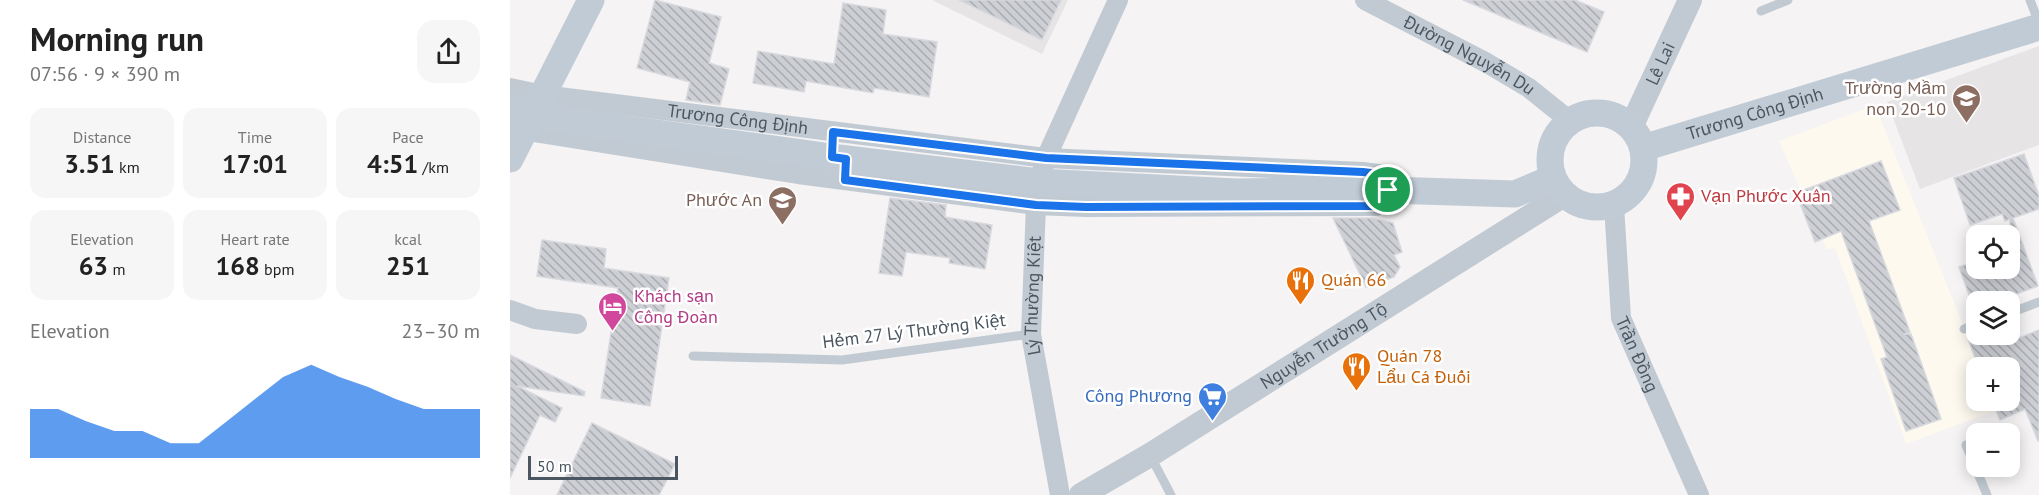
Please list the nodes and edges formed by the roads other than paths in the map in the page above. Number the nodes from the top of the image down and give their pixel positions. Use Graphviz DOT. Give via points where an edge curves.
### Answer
graph roads {
  1 [pos="591,0"];
  2 [pos="1118,0"];
  3 [pos="1365,0"];
  4 [pos="1690,0"];
  5 [pos="1788,0"];
  6 [pos="2030,0"];
  7 [pos="1761,11"];
  8 [pos="2039,25"];
  9 [pos="510,88"];
  10 [pos="524,116"];
  11 [pos="1570,121"];
  12 [pos="1637,137"];
  13 [pos="510,159"];
  14 [pos="1040,182"];
  15 [pos="1559,187"];
  16 [pos="1614,205"];
  17 [pos="2039,302"];
  18 [pos="2020,309"];
  19 [pos="510,310"];
  20 [pos="577,324"];
  21 [pos="1030,334"];
  22 [pos="693,356"];
  23 [pos="1150,455"];
  24 [pos="1979,477"];
  25 [pos="1060,495"];
  26 [pos="1081,495"];
  27 [pos="1171,495"];
  28 [pos="1699,495"];
  29 [pos="1987,495"];
  1 -- 10 [label="main road"];
  2 -- 14 [label="street, Lý Thường Kiệt"];
  3 -- 11 [label="street, Đường Nguyễn Du" via="1487,63 1529,88"];
  4 -- 12 [label="street, Lê Lai"];
  5 -- 7 [label="lane"];
  6 -- 8 [label="lane"];
  8 -- 12 [label="main road, Trương Công Định"];
  9 -- 10 [label="street, Trương Công Định"];
  10 -- 13 [label="main road"];
  10 -- 14 [label="main road, Trương Công Định"];
  11 -- 12 [label="main road" via="1582,115 1608,114 1621,119"];
  11 -- 15 [label="main road" via="1560,130 1550,153 1550,166"];
  12 -- 16 [label="main road" via="1645,160 1640,183"];
  14 -- 15 [label="main road, Trương Công Định" via="1515,194"];
  14 -- 21 [label="street, Lý Thường Kiệt"];
  15 -- 16 [label="main road" via="1582,206"];
  15 -- 23 [label="street, Nguyễn Trường Tộ"];
  16 -- 28 [label="street, Trần Đồng" via="1621,318"];
  17 -- 18 [label="lane"];
  19 -- 20 [label="street" via="535,319"];
  21 -- 22 [label="lane, Hẻm 27 Lý Thường Kiệt" via="842,360"];
  21 -- 25 [label="street, Lý Thường Kiệt"];
  23 -- 26 [label="street, Nguyễn Trường Tộ"];
  23 -- 27 [label="lane"];
  24 -- 29 [label="lane"];
}
